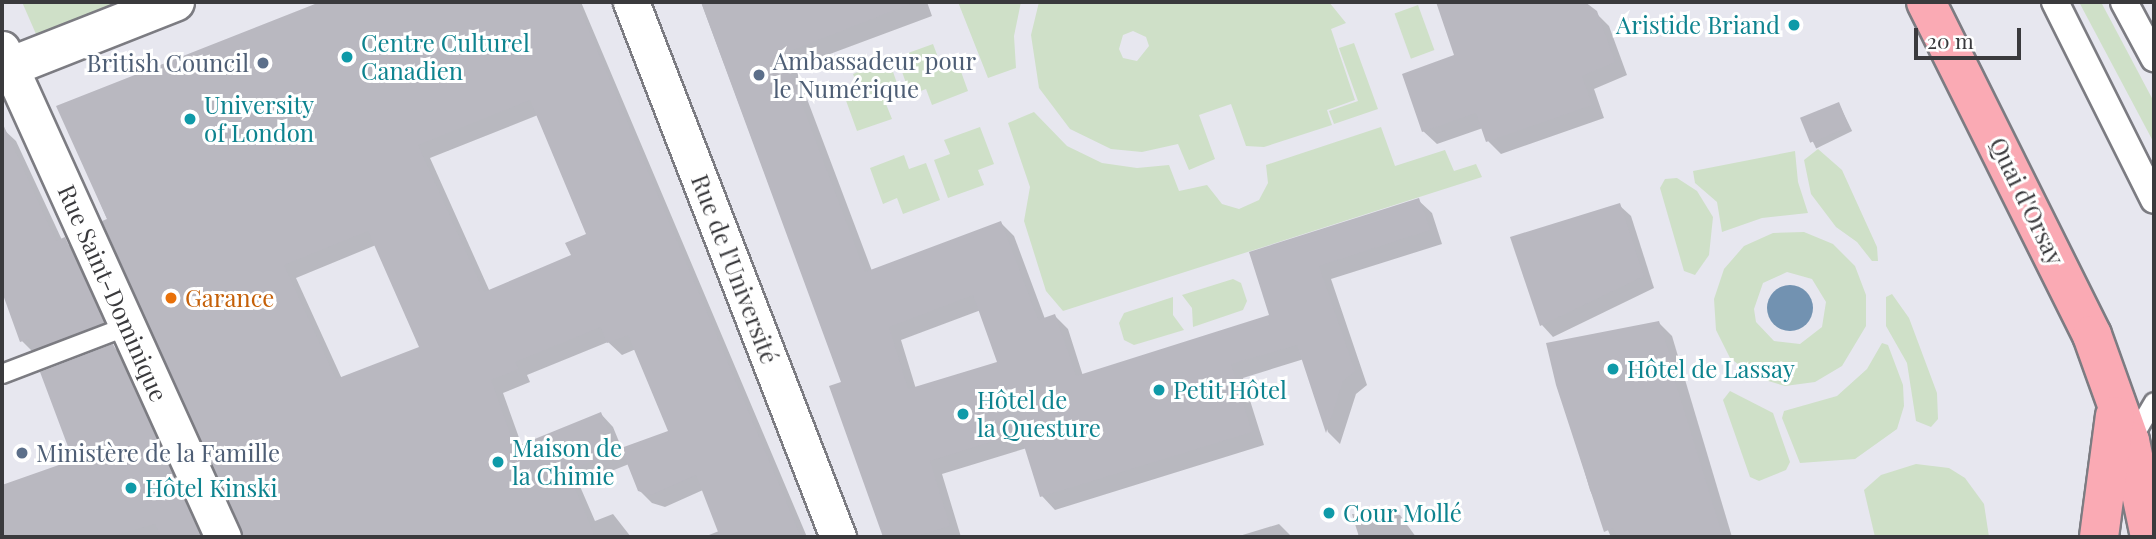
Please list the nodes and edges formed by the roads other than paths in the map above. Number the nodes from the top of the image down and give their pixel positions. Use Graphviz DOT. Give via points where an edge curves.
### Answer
graph roads {
  1 [pos="175,2"];
  2 [pos="631,2"];
  3 [pos="1926,2"];
  4 [pos="2055,2"];
  5 [pos="2124,2"];
  6 [pos="2154,58"];
  7 [pos="5,62"];
  8 [pos="2154,200"];
  9 [pos="128,326"];
  10 [pos="2,374"];
  11 [pos="2136,403"];
  12 [pos="223,537"];
  13 [pos="838,537"];
  14 [pos="2099,537"];
  15 [pos="2150,537"];
  1 -- 7 [label="street"];
  2 -- 13 [label="street, Rue de l'Université"];
  3 -- 11 [label="main road, Quai d'Orsay" via="2092,335"];
  4 -- 8 [label="street"];
  5 -- 6 [label="street"];
  7 -- 9 [label="street, Rue Saint-Dominique"];
  9 -- 10 [label="lane"];
  9 -- 12 [label="street, Rue Saint-Dominique"];
  11 -- 14 [label="main road, Quai d'Orsay"];
  11 -- 15 [label="main road, Quai d'Orsay" via="2130,441"];
}
